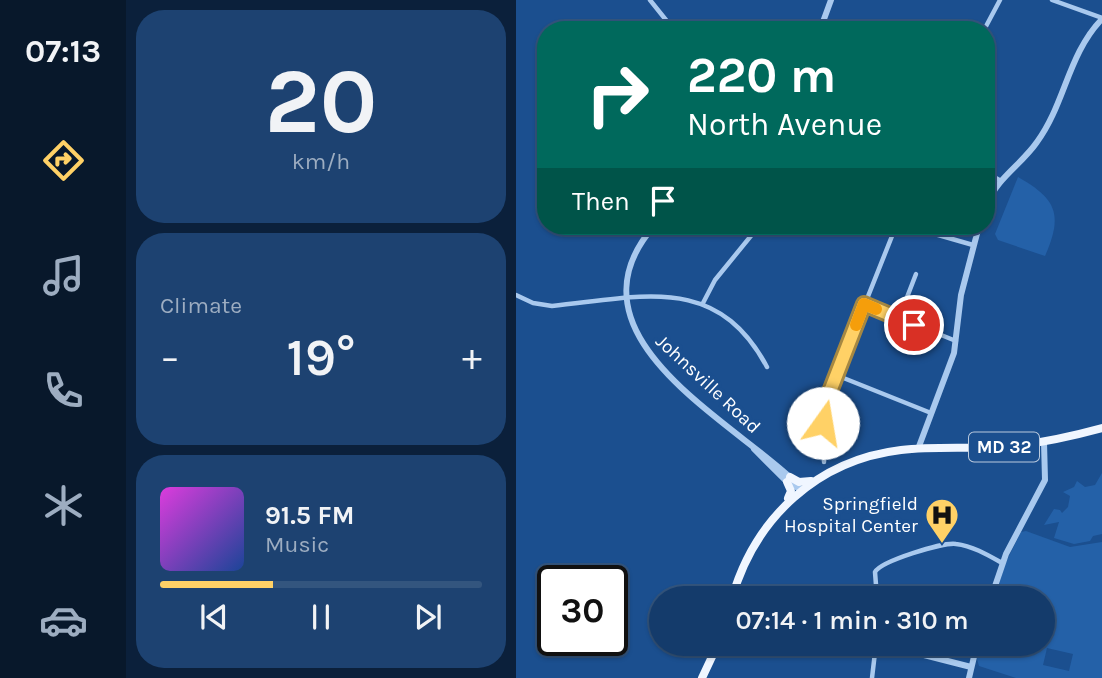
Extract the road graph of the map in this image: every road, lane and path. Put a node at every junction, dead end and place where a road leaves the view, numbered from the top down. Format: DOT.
graph roads {
  1 [pos="650,0"];
  2 [pos="831,0"];
  3 [pos="1000,0"];
  4 [pos="1052,0"];
  5 [pos="1102,19"];
  6 [pos="667,21"];
  7 [pos="823,21"];
  8 [pos="989,21"];
  9 [pos="995,178"];
  10 [pos="1001,181"];
  11 [pos="995,191"];
  12 [pos="648,235"];
  13 [pos="752,235"];
  14 [pos="892,235"];
  15 [pos="938,235"];
  16 [pos="976,235"];
  17 [pos="973,245"];
  18 [pos="916,274"];
  19 [pos="516,295"];
  20 [pos="627,300"];
  21 [pos="703,303"];
  22 [pos="864,304"];
  23 [pos="899,318"];
  24 [pos="956,341"];
  25 [pos="767,367"];
  26 [pos="836,375"];
  27 [pos="931,413"];
  28 [pos="1102,428"];
  29 [pos="1044,442"];
  30 [pos="918,449"];
  31 [pos="824,461"];
  32 [pos="789,480"];
  33 [pos="814,481"];
  34 [pos="802,490"];
  35 [pos="785,504"];
  36 [pos="1002,563"];
  37 [pos="737,586"];
  38 [pos="878,586"];
  39 [pos="995,586"];
  40 [pos="712,656"];
  41 [pos="875,656"];
  42 [pos="928,656"];
  43 [pos="974,656"];
  44 [pos="971,667"];
  45 [pos="702,678"];
  46 [pos="872,678"];
  47 [pos="969,678"];
  1 -- 6 [label="street"];
  2 -- 7 [label="street"];
  3 -- 8 [label="street"];
  4 -- 5 [label="street"];
  5 -- 10 [label="street"];
  9 -- 10 [label="street"];
  10 -- 11 [label="street"];
  12 -- 20 [label="street, Johnsville Road"];
  13 -- 21 [label="street"];
  14 -- 22 [label="street"];
  15 -- 17 [label="street"];
  16 -- 17 [label="street"];
  17 -- 24 [label="street"];
  18 -- 23 [label="street"];
  19 -- 20 [label="street"];
  20 -- 21 [label="street"];
  20 -- 32 [label="street, Johnsville Road"];
  21 -- 25 [label="street"];
  22 -- 23 [label="street"];
  22 -- 26 [label="street"];
  23 -- 24 [label="street"];
  24 -- 27 [label="street"];
  26 -- 27 [label="street"];
  26 -- 31 [label="street"];
  27 -- 30 [label="street"];
  28 -- 29 [label="main road, MD 32"];
  29 -- 30 [label="main road, MD 32"];
  29 -- 36 [label="street"];
  30 -- 33 [label="main road, MD 32"];
  32 -- 33 [label="main road"];
  32 -- 34 [label="street, Johnsville Road"];
  32 -- 35 [label="main road"];
  33 -- 34 [label="main road, MD 32"];
  34 -- 35 [label="main road, MD 32"];
  35 -- 37 [label="main road, MD 32"];
  36 -- 38 [label="street"];
  36 -- 39 [label="street"];
  40 -- 45 [label="main road"];
  41 -- 46 [label="street"];
  42 -- 44 [label="street"];
  43 -- 44 [label="street"];
  44 -- 47 [label="street"];
}
